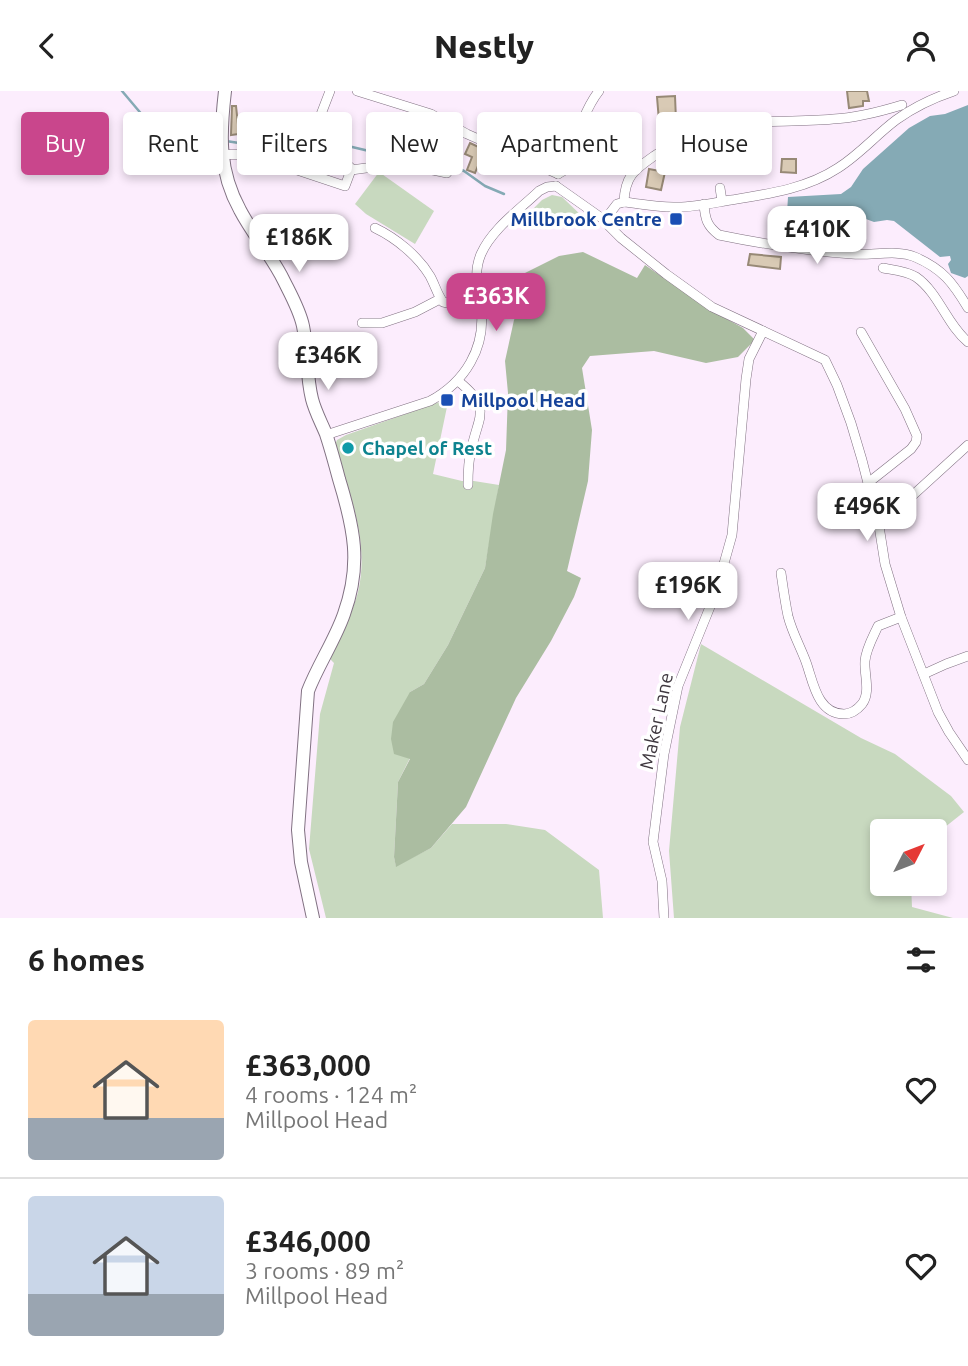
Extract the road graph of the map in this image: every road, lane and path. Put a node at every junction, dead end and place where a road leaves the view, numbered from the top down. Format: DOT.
graph roads {
  1 [pos="225,91"];
  2 [pos="330,91"];
  3 [pos="357,91"];
  4 [pos="599,91"];
  5 [pos="954,91"];
  6 [pos="902,105"];
  7 [pos="321,112"];
  8 [pos="588,112"];
  9 [pos="223,126"];
  10 [pos="477,138"];
  11 [pos="223,158"];
  12 [pos="642,164"];
  13 [pos="310,175"];
  14 [pos="350,175"];
  15 [pos="558,175"];
  16 [pos="631,175"];
  17 [pos="556,186"];
  18 [pos="720,188"];
  19 [pos="722,201"];
  20 [pos="624,202"];
  21 [pos="704,204"];
  22 [pos="607,217"];
  23 [pos="375,228"];
  24 [pos="883,268"];
  25 [pos="440,299"];
  26 [pos="481,306"];
  27 [pos="968,308"];
  28 [pos="362,323"];
  29 [pos="763,331"];
  30 [pos="861,332"];
  31 [pos="968,344"];
  32 [pos="458,381"];
  33 [pos="326,435"];
  34 [pos="968,445"];
  35 [pos="868,483"];
  36 [pos="468,485"];
  37 [pos="879,526"];
  38 [pos="781,573"];
  39 [pos="901,617"];
  40 [pos="968,656"];
  41 [pos="924,674"];
  42 [pos="968,760"];
  43 [pos="313,918"];
  44 [pos="664,918"];
  1 -- 9 [label="main road"];
  2 -- 7 [label="street"];
  3 -- 10 [label="street"];
  4 -- 8 [label="street"];
  5 -- 19 [label="street"];
  6 -- 12 [label="street"];
  11 -- 33 [label="main road"];
  13 -- 14 [label="street"];
  15 -- 17 [label="street"];
  16 -- 20 [label="street"];
  17 -- 22 [label="street"];
  17 -- 26 [label="street"];
  18 -- 19 [label="street"];
  19 -- 21 [label="street"];
  20 -- 21 [label="street"];
  20 -- 22 [label="street"];
  21 -- 27 [label="street"];
  22 -- 29 [label="street"];
  23 -- 25 [label="street"];
  24 -- 31 [label="street"];
  25 -- 26 [label="street"];
  25 -- 28 [label="street"];
  26 -- 32 [label="street"];
  29 -- 35 [label="street"];
  29 -- 44 [label="street, Maker Lane"];
  30 -- 35 [label="street"];
  32 -- 33 [label="street"];
  32 -- 36 [label="street"];
  33 -- 43 [label="main road"];
  34 -- 37 [label="street"];
  35 -- 37 [label="street"];
  37 -- 39 [label="street"];
  38 -- 39 [label="street"];
  39 -- 41 [label="street"];
  40 -- 41 [label="street"];
  41 -- 42 [label="street"];
}
